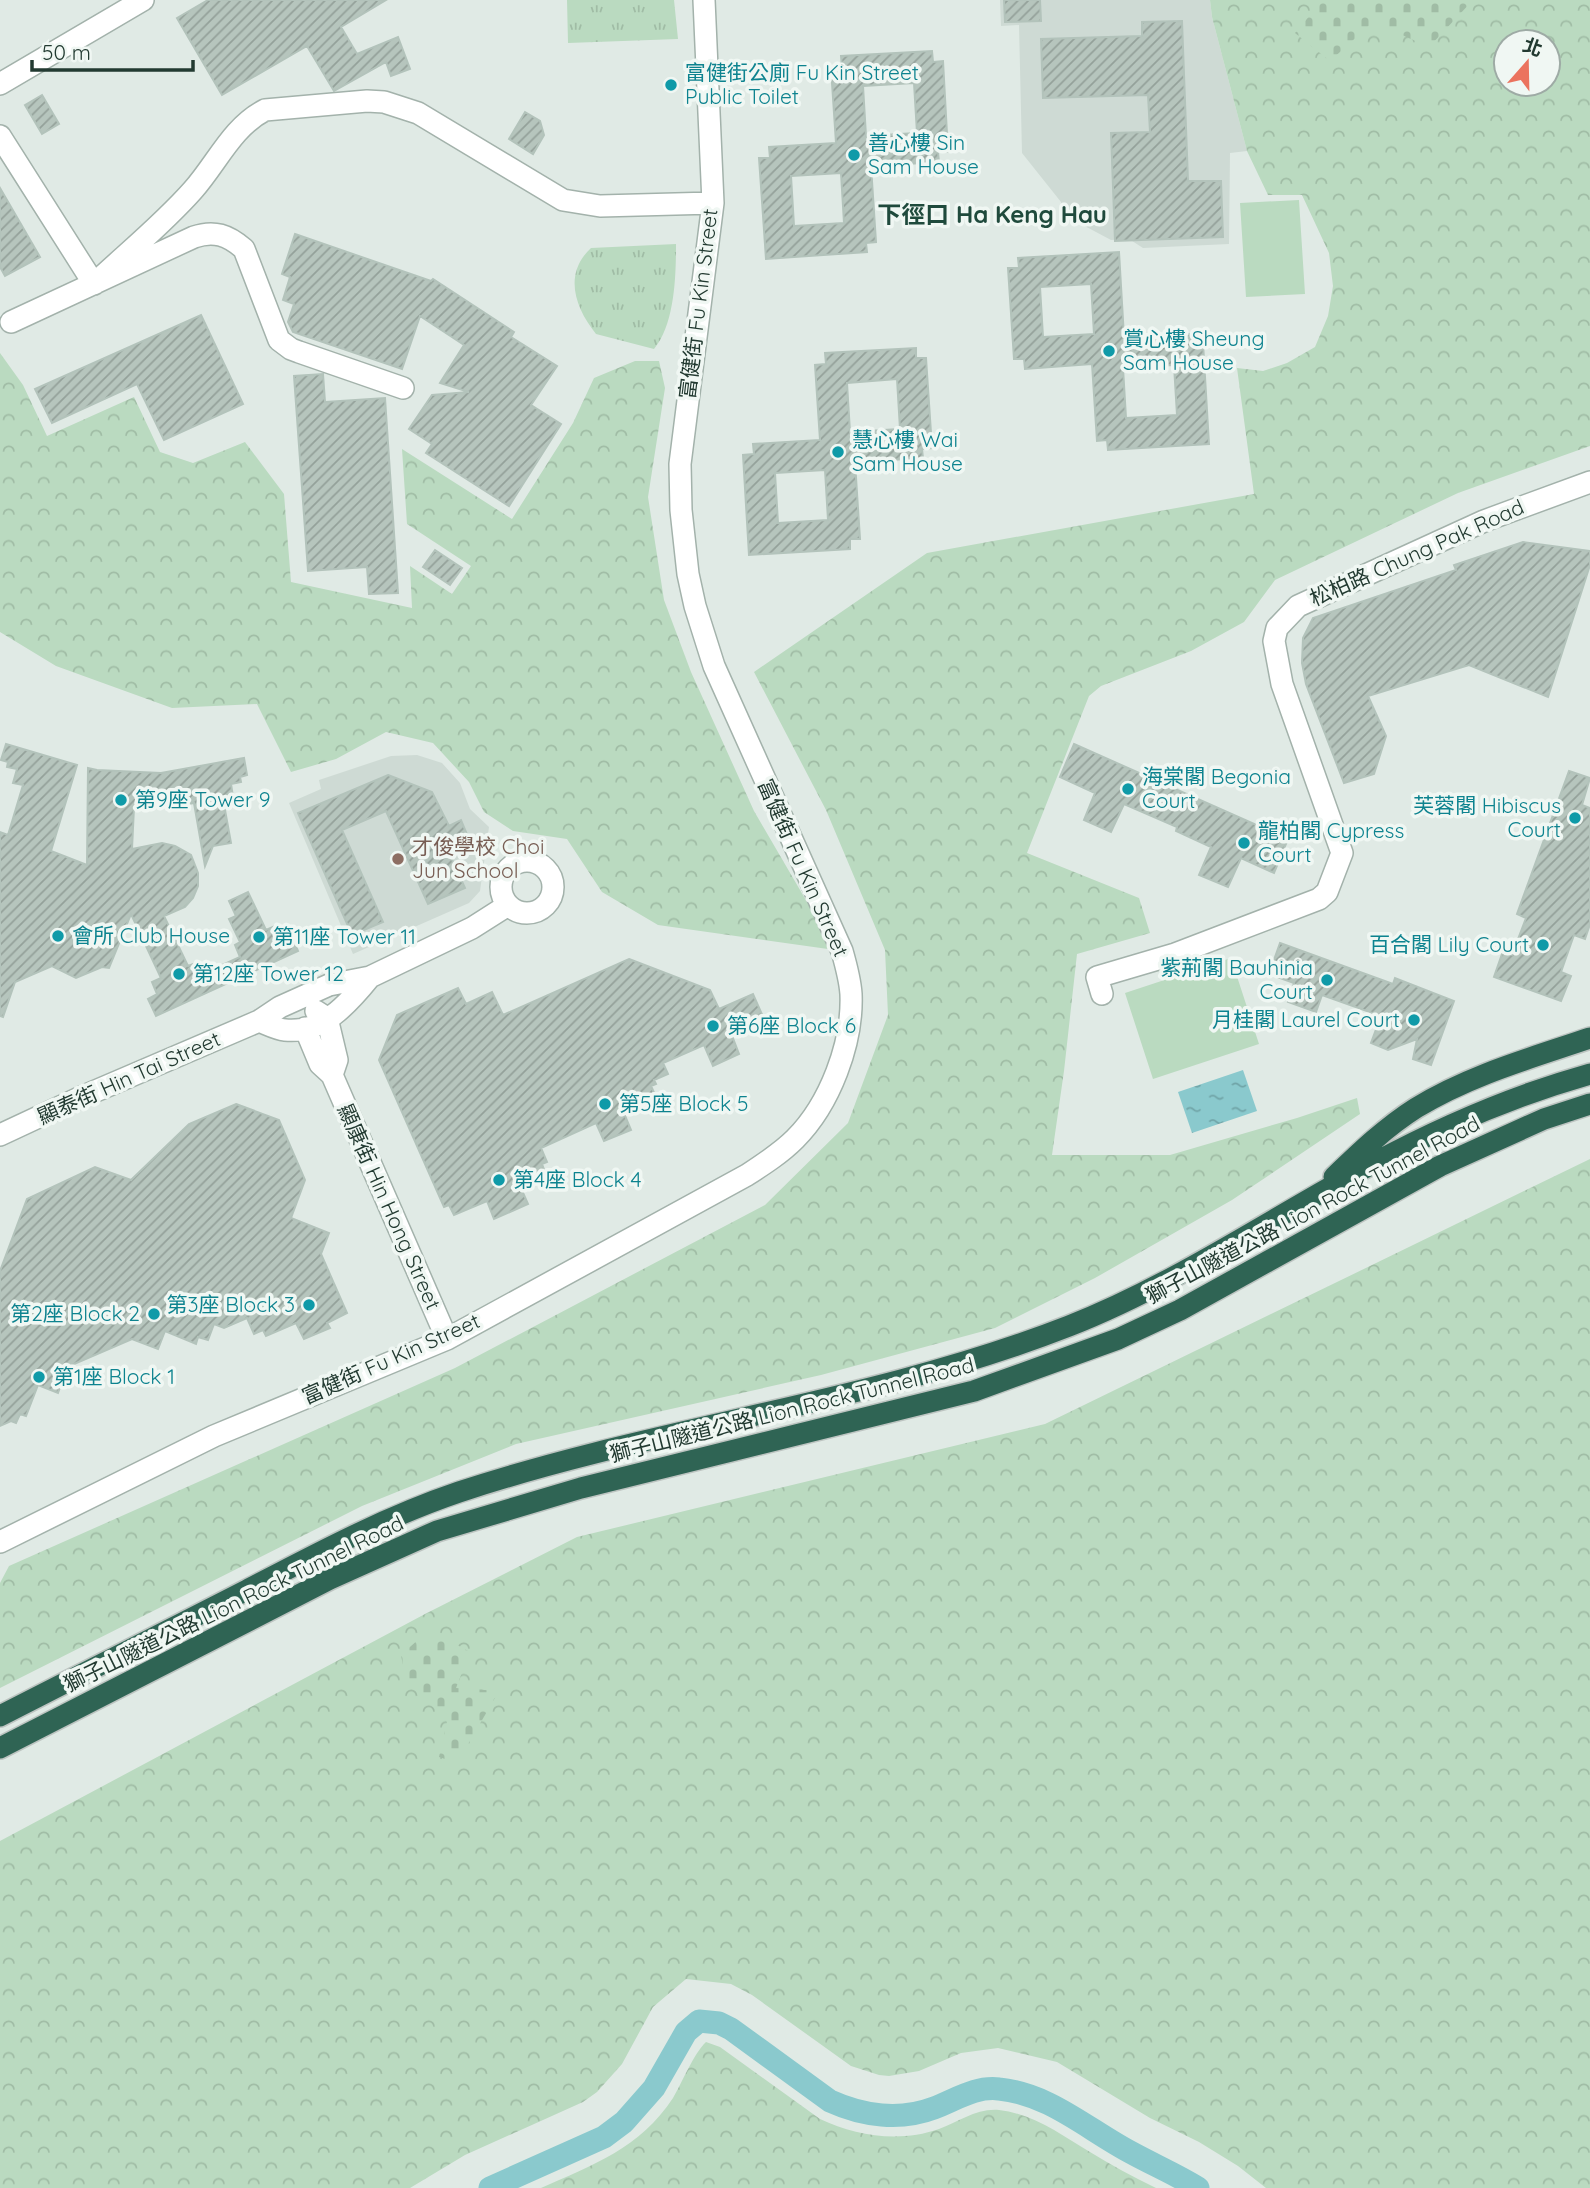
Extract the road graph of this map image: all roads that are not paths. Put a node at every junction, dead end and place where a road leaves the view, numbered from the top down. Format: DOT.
graph roads {
  1 [pos="143,0"];
  2 [pos="704,0"];
  3 [pos="0,84"];
  4 [pos="0,136"];
  5 [pos="713,203"];
  6 [pos="94,284"];
  7 [pos="11,322"];
  8 [pos="403,388"];
  9 [pos="1590,482"];
  10 [pos="508,905"];
  11 [pos="370,977"];
  12 [pos="1102,994"];
  13 [pos="292,1002"];
  14 [pos="327,1018"];
  15 [pos="259,1021"];
  16 [pos="305,1028"];
  17 [pos="1590,1038"];
  18 [pos="1590,1074"];
  19 [pos="332,1075"];
  20 [pos="1590,1104"];
  21 [pos="0,1135"];
  22 [pos="1316,1196"];
  23 [pos="447,1339"];
  24 [pos="0,1542"];
  25 [pos="0,1716"];
  26 [pos="0,1748"];
  1 -- 3 [label="street"];
  2 -- 5 [label="street, 富健街 Fu Kin Street"];
  4 -- 6 [label="street"];
  5 -- 6 [label="street"];
  5 -- 23 [label="street, 富健街 Fu Kin Street"];
  6 -- 7 [label="street"];
  6 -- 8 [label="street"];
  9 -- 12 [label="street, 松柏路 Chung Pak Road"];
  10 -- 11 [label="street, 顯泰街 Hin Tai Street"];
  11 -- 13 [label="street, 顯泰街 Hin Tai Street"];
  11 -- 14 [label="street, 顯泰街 Hin Tai Street"];
  13 -- 14 [label="street"];
  13 -- 15 [label="street, 顯泰街 Hin Tai Street"];
  14 -- 16 [label="street, 顯泰街 Hin Tai Street"];
  14 -- 19 [label="street, 顯康街 Hin Hong Street"];
  15 -- 16 [label="street, 顯泰街 Hin Tai Street"];
  15 -- 21 [label="street, 顯泰街 Hin Tai Street"];
  16 -- 19 [label="street, 顯康街 Hin Hong Street"];
  17 -- 22 [label="highway"];
  18 -- 22 [label="highway, 獅子山隧道公路 Lion Rock Tunnel Road"];
  19 -- 23 [label="street, 顯康街 Hin Hong Street"];
  20 -- 26 [label="highway, 獅子山隧道公路 Lion Rock Tunnel Road"];
  22 -- 25 [label="highway, 獅子山隧道公路 Lion Rock Tunnel Road"];
  23 -- 24 [label="street, 富健街 Fu Kin Street"];
}
